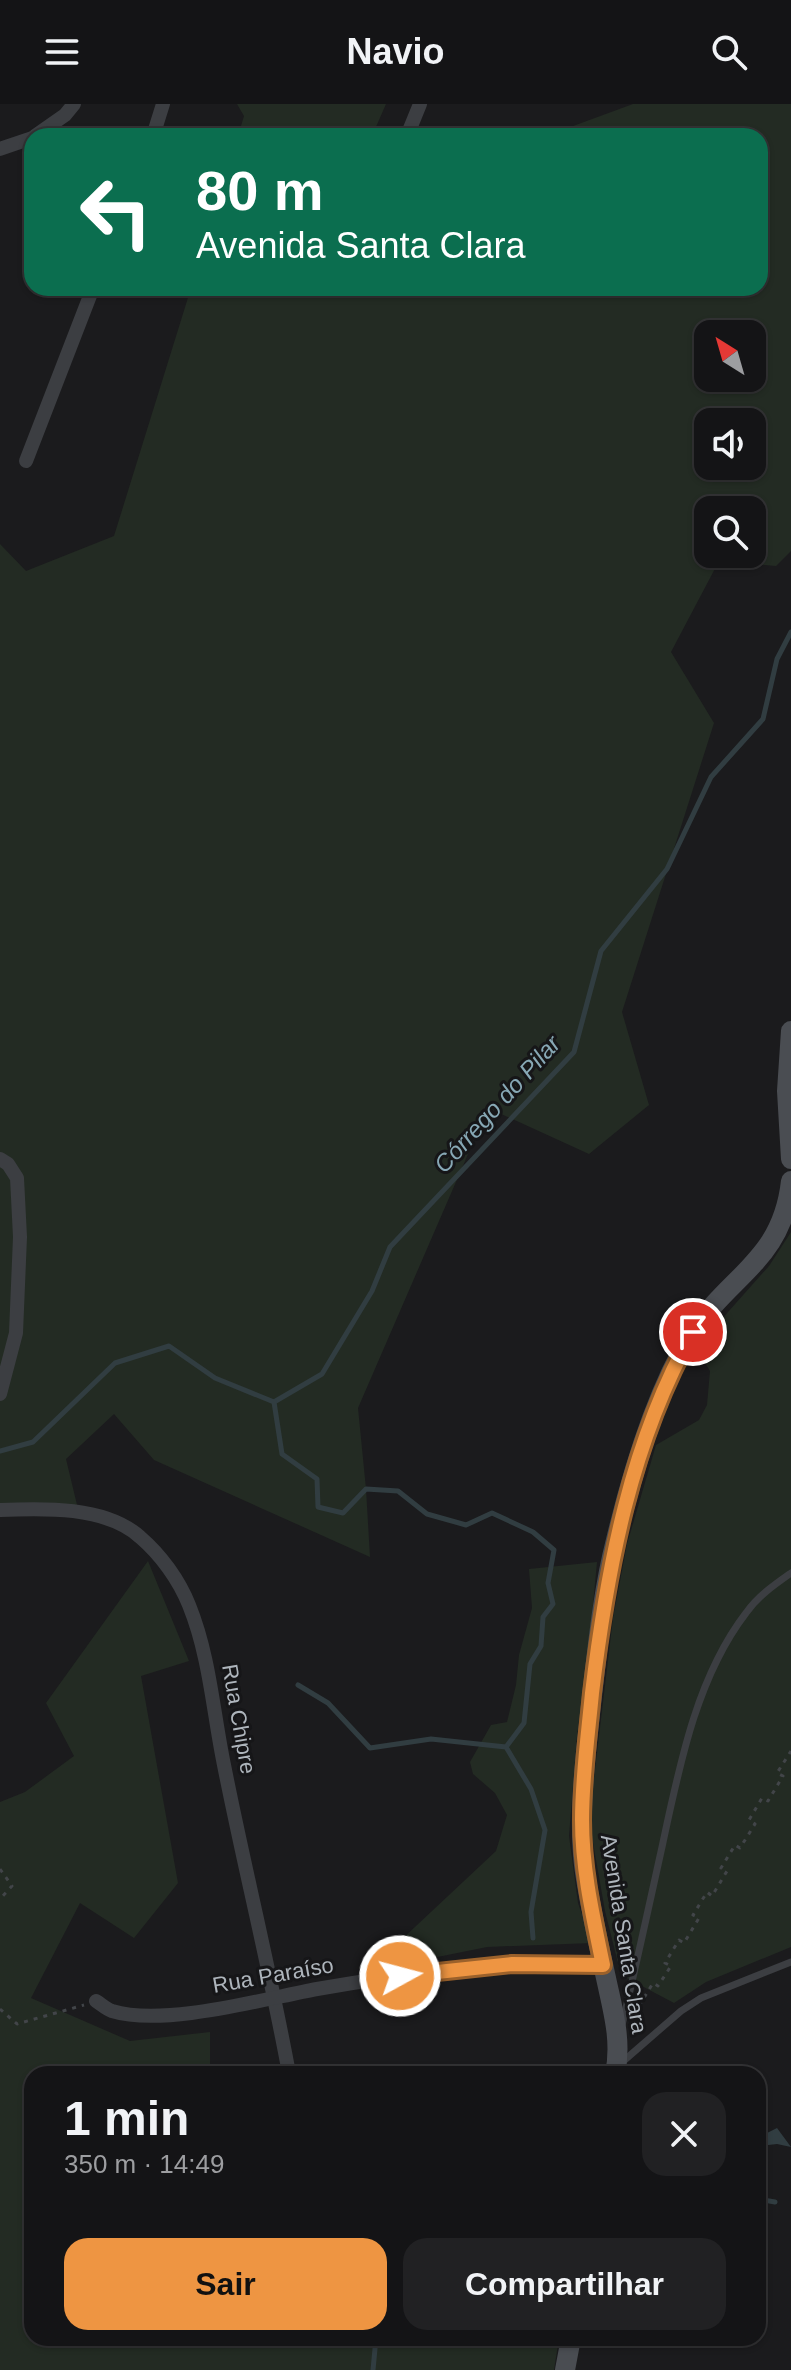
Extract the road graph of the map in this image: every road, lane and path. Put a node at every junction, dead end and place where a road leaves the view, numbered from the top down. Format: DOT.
graph roads {
  1 [pos="74,104"];
  2 [pos="163,104"];
  3 [pos="420,104"];
  4 [pos="47,128"];
  5 [pos="156,128"];
  6 [pos="410,128"];
  7 [pos="24,141"];
  8 [pos="0,149"];
  9 [pos="90,296"];
  10 [pos="26,461"];
  11 [pos="791,1033"];
  12 [pos="0,1159"];
  13 [pos="791,1159"];
  14 [pos="791,1181"];
  15 [pos="0,1394"];
  16 [pos="0,1510"];
  17 [pos="791,1573"];
  18 [pos="791,1751"];
  19 [pos="0,1869"];
  20 [pos="0,1899"];
  21 [pos="791,1962"];
  22 [pos="603,1965"];
  23 [pos="275,1996"];
  24 [pos="96,2001"];
  25 [pos="640,2005"];
  26 [pos="0,2009"];
  27 [pos="619,2040"];
  28 [pos="288,2066"];
  29 [pos="616,2066"];
  30 [pos="620,2066"];
  31 [pos="570,2346"];
  32 [pos="565,2370"];
  1 -- 4 [label="street"];
  2 -- 5 [label="street"];
  3 -- 6 [label="street"];
  7 -- 8 [label="street"];
  9 -- 10 [label="street"];
  11 -- 13 [label="street"];
  12 -- 15 [label="street"];
  14 -- 22 [label="street, Avenida Santa Clara"];
  16 -- 23 [label="street, Rua Chipre"];
  17 -- 27 [label="lane"];
  18 -- 25 [label="path"];
  19 -- 20 [label="path"];
  21 -- 30 [label="lane"];
  22 -- 23 [label="street, Rua Paraíso"];
  22 -- 27 [label="street, Avenida Santa Clara"];
  23 -- 24 [label="street, Rua Paraíso"];
  23 -- 28 [label="street, Rua Chipre"];
  24 -- 26 [label="path"];
  27 -- 29 [label="street, Avenida Santa Clara"];
  31 -- 32 [label="street"];
}
